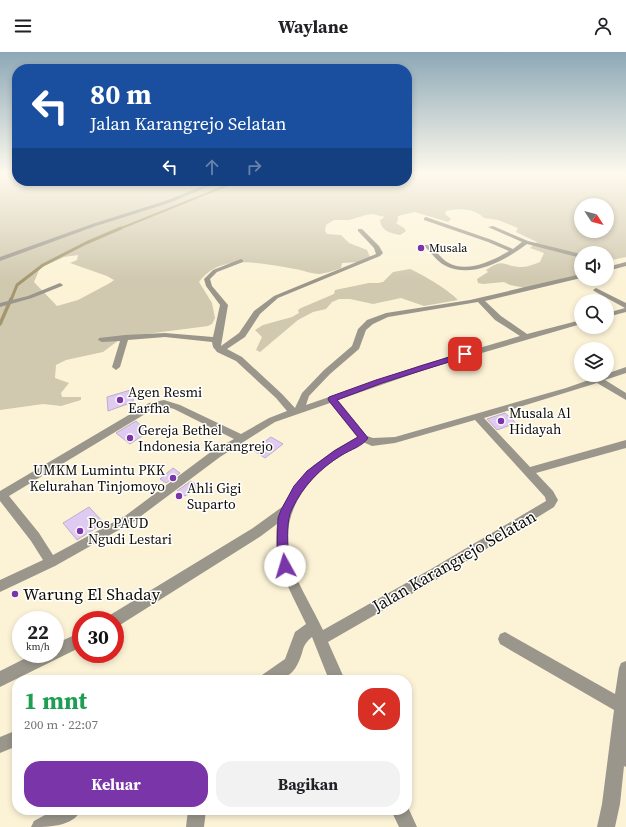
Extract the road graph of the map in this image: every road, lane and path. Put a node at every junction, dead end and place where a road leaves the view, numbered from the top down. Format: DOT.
graph roads {
  1 [pos="144,209"];
  2 [pos="426,219"];
  3 [pos="491,227"];
  4 [pos="360,230"];
  5 [pos="526,242"];
  6 [pos="427,246"];
  7 [pos="513,251"];
  8 [pos="574,254"];
  9 [pos="0,259"];
  10 [pos="241,261"];
  11 [pos="626,264"];
  12 [pos="614,267"];
  13 [pos="574,278"];
  14 [pos="60,285"];
  15 [pos="596,290"];
  16 [pos="479,299"];
  17 [pos="0,305"];
  18 [pos="626,306"];
  19 [pos="626,310"];
  20 [pos="614,313"];
  21 [pos="574,324"];
  22 [pos="125,337"];
  23 [pos="526,337"];
  24 [pos="102,340"];
  25 [pos="217,340"];
  26 [pos="220,350"];
  27 [pos="116,367"];
  28 [pos="626,370"];
  29 [pos="614,374"];
  30 [pos="592,382"];
  31 [pos="602,382"];
  32 [pos="626,396"];
  33 [pos="332,399"];
  34 [pos="296,411"];
  35 [pos="477,416"];
  36 [pos="241,438"];
  37 [pos="363,438"];
  38 [pos="626,444"];
  39 [pos="528,471"];
  40 [pos="1,495"];
  41 [pos="286,510"];
  42 [pos="51,562"];
  43 [pos="0,586"];
  44 [pos="124,614"];
  45 [pos="317,633"];
  46 [pos="505,639"];
  47 [pos="32,663"];
  48 [pos="626,668"];
  49 [pos="275,675"];
  50 [pos="335,675"];
  51 [pos="0,679"];
  52 [pos="622,706"];
  53 [pos="12,740"];
  54 [pos="0,745"];
  55 [pos="621,756"];
  56 [pos="63,815"];
  57 [pos="196,815"];
  58 [pos="402,815"];
  59 [pos="40,827"];
  60 [pos="195,827"];
  61 [pos="408,827"];
  62 [pos="606,827"];
  1 -- 9 [label="street"];
  2 -- 7 [label="street"];
  3 -- 5 [label="street"];
  4 -- 26 [label="street"];
  5 -- 7 [label="street"];
  5 -- 8 [label="street"];
  6 -- 7 [label="street"];
  10 -- 25 [label="street"];
  11 -- 12 [label="street"];
  13 -- 16 [label="street"];
  14 -- 17 [label="street"];
  15 -- 18 [label="street"];
  16 -- 23 [label="street"];
  16 -- 34 [label="street"];
  19 -- 20 [label="street"];
  21 -- 23 [label="street"];
  22 -- 24 [label="street"];
  22 -- 25 [label="street"];
  22 -- 27 [label="street"];
  23 -- 33 [label="street"];
  25 -- 26 [label="street"];
  26 -- 34 [label="street"];
  28 -- 29 [label="street"];
  30 -- 35 [label="street"];
  31 -- 32 [label="street"];
  33 -- 34 [label="street"];
  33 -- 37 [label="street"];
  34 -- 36 [label="street"];
  35 -- 37 [label="street"];
  35 -- 39 [label="street, Jalan Karangrejo Selatan"];
  36 -- 40 [label="street"];
  36 -- 42 [label="street"];
  37 -- 41 [label="street"];
  38 -- 39 [label="street"];
  39 -- 45 [label="street, Jalan Karangrejo Selatan"];
  40 -- 42 [label="street"];
  41 -- 44 [label="street"];
  41 -- 45 [label="street"];
  42 -- 43 [label="street"];
  45 -- 49 [label="street"];
  45 -- 50 [label="street"];
  46 -- 52 [label="street"];
  47 -- 51 [label="street"];
  48 -- 52 [label="street"];
  52 -- 55 [label="street"];
  53 -- 54 [label="street"];
  55 -- 62 [label="street"];
  56 -- 59 [label="street"];
  57 -- 60 [label="street"];
  58 -- 61 [label="street"];
}
